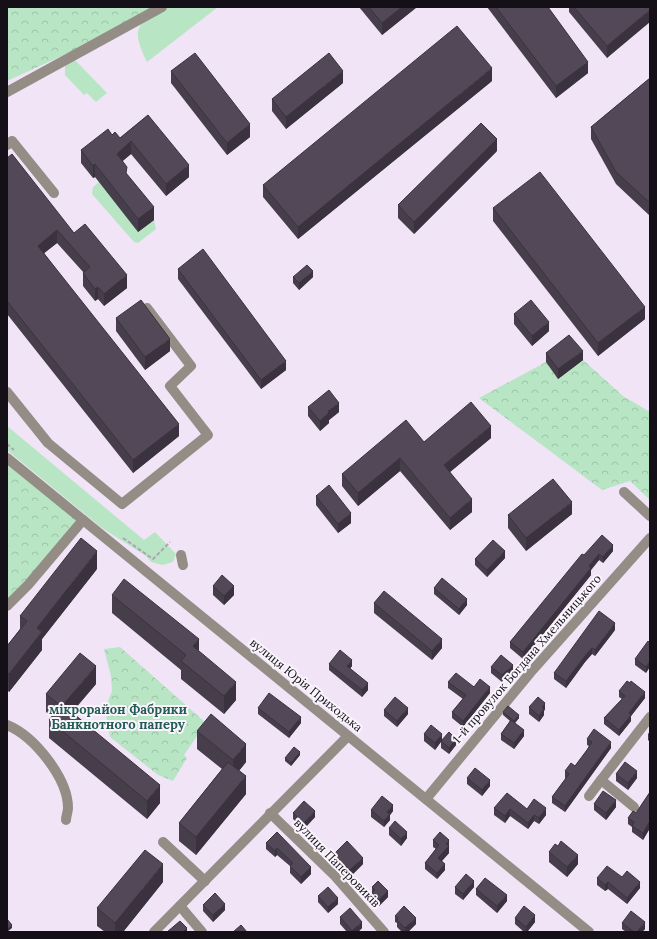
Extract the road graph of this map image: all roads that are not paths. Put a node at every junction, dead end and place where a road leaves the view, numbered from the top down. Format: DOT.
graph roads {
  1 [pos="162,7"];
  2 [pos="7,92"];
  3 [pos="7,145"];
  4 [pos="54,193"];
  5 [pos="146,308"];
  6 [pos="7,392"];
  7 [pos="7,458"];
  8 [pos="624,492"];
  9 [pos="650,516"];
  10 [pos="83,520"];
  11 [pos="650,538"];
  12 [pos="181,555"];
  13 [pos="183,565"];
  14 [pos="7,606"];
  15 [pos="650,717"];
  16 [pos="7,725"];
  17 [pos="348,736"];
  18 [pos="601,780"];
  19 [pos="589,796"];
  20 [pos="426,799"];
  21 [pos="634,807"];
  22 [pos="270,813"];
  23 [pos="66,820"];
  24 [pos="163,842"];
  25 [pos="205,881"];
  26 [pos="180,906"];
  27 [pos="154,932"];
  28 [pos="202,932"];
  29 [pos="384,932"];
  30 [pos="588,932"];
  1 -- 2 [label="street"];
  3 -- 4 [label="street"];
  5 -- 6 [label="street"];
  7 -- 10 [label="street, вулиця Юрія Приходька"];
  8 -- 9 [label="street"];
  10 -- 14 [label="street"];
  10 -- 17 [label="street, вулиця Юрія Приходька"];
  11 -- 20 [label="street, 1-й провулок Богдана Хмельницького"];
  12 -- 13 [label="street"];
  15 -- 18 [label="street"];
  16 -- 23 [label="street"];
  17 -- 20 [label="street, вулиця Юрія Приходька"];
  17 -- 22 [label="street"];
  18 -- 19 [label="street"];
  18 -- 21 [label="street"];
  20 -- 30 [label="street, вулиця Юрія Приходька"];
  22 -- 25 [label="street"];
  22 -- 29 [label="street, вулиця Паперовиків"];
  24 -- 25 [label="street"];
  25 -- 26 [label="street"];
  26 -- 27 [label="street"];
  26 -- 28 [label="street"];
}
